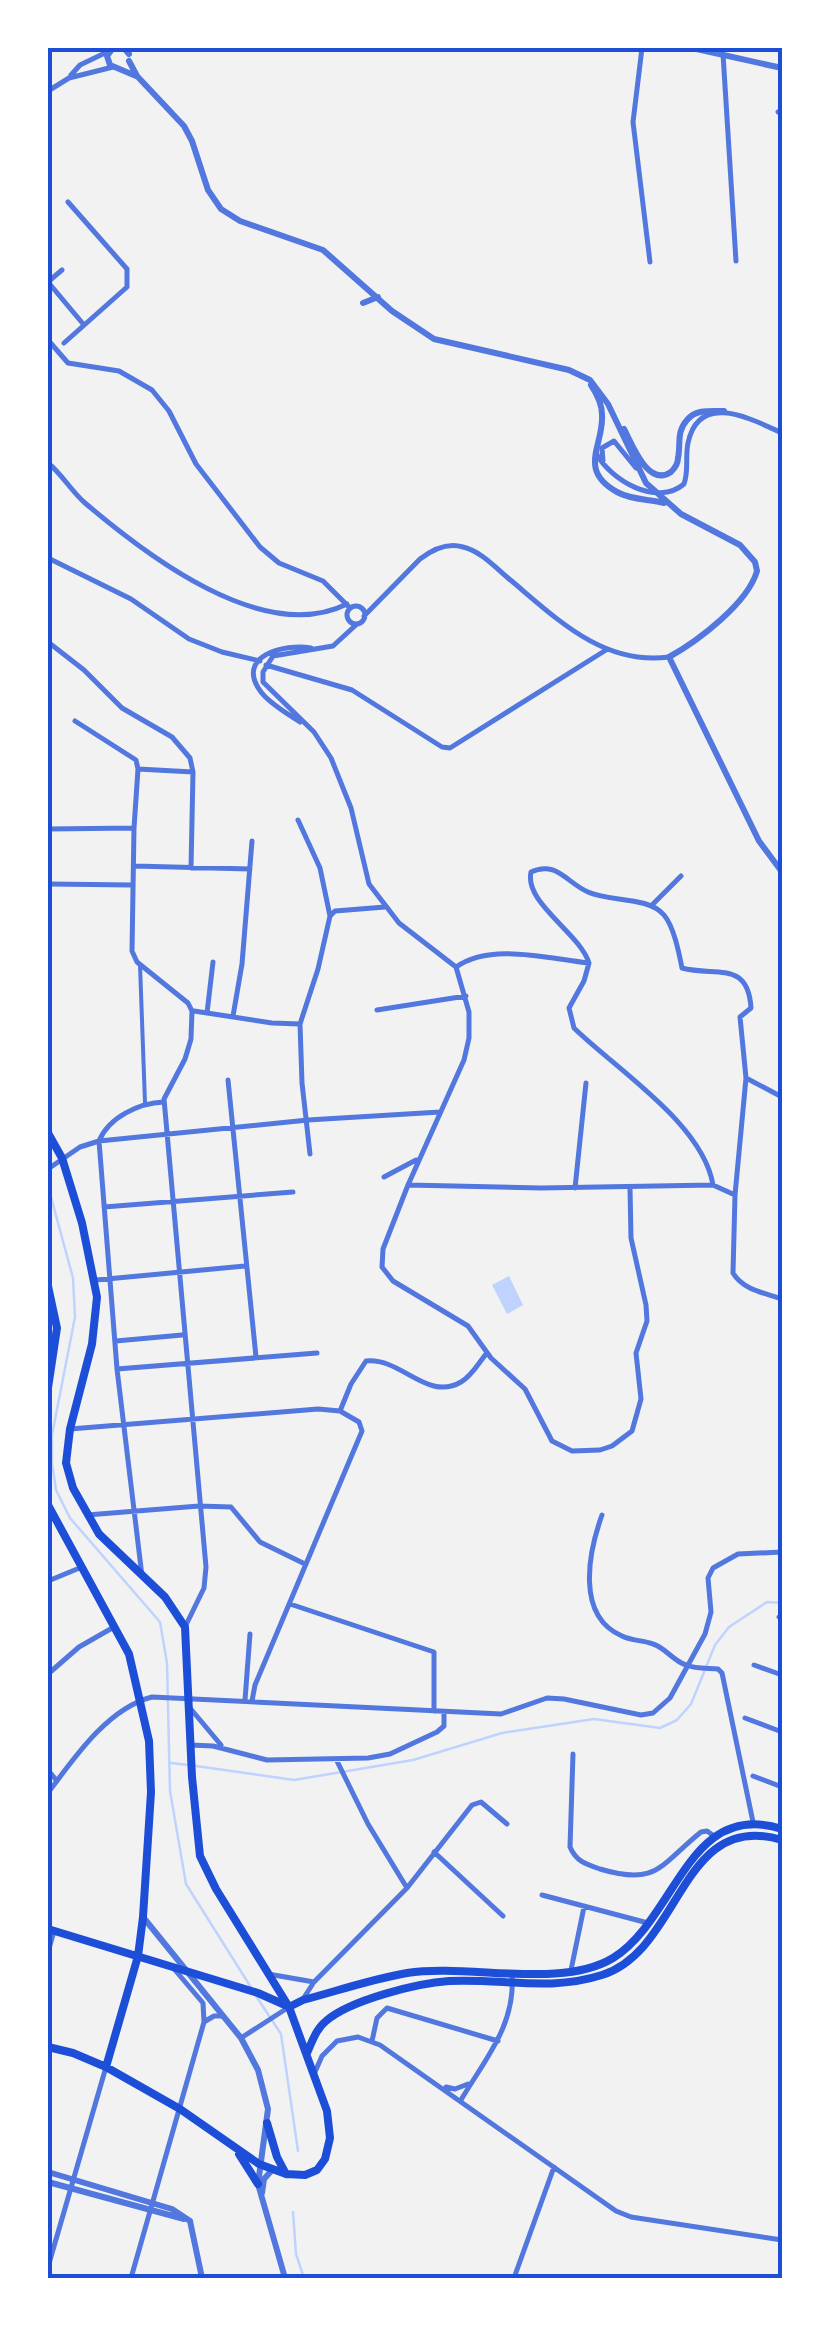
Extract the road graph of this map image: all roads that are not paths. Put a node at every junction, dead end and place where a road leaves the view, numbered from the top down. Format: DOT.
graph roads {
  1 [pos="642,48"];
  2 [pos="692,48"];
  3 [pos="111,50"];
  4 [pos="128,53"];
  5 [pos="723,54"];
  6 [pos="117,68"];
  7 [pos="782,68"];
  8 [pos="137,76"];
  9 [pos="69,78"];
  10 [pos="48,90"];
  11 [pos="68,202"];
  12 [pos="736,261"];
  13 [pos="650,262"];
  14 [pos="62,270"];
  15 [pos="48,282"];
  16 [pos="378,298"];
  17 [pos="364,303"];
  18 [pos="84,325"];
  19 [pos="48,340"];
  20 [pos="64,342"];
  21 [pos="584,376"];
  22 [pos="608,404"];
  23 [pos="724,411"];
  24 [pos="782,433"];
  25 [pos="598,436"];
  26 [pos="624,438"];
  27 [pos="594,449"];
  28 [pos="48,463"];
  29 [pos="604,466"];
  30 [pos="641,475"];
  31 [pos="669,504"];
  32 [pos="48,558"];
  33 [pos="374,604"];
  34 [pos="349,606"];
  35 [pos="360,607"];
  36 [pos="364,616"];
  37 [pos="354,622"];
  38 [pos="48,642"];
  39 [pos="606,650"];
  40 [pos="669,657"];
  41 [pos="263,663"];
  42 [pos="75,721"];
  43 [pos="138,769"];
  44 [pos="193,772"];
  45 [pos="298,820"];
  46 [pos="134,828"];
  47 [pos="48,829"];
  48 [pos="252,841"];
  49 [pos="134,866"];
  50 [pos="190,868"];
  51 [pos="250,869"];
  52 [pos="782,872"];
  53 [pos="681,876"];
  54 [pos="48,884"];
  55 [pos="134,885"];
  56 [pos="651,906"];
  57 [pos="385,907"];
  58 [pos="330,916"];
  59 [pos="213,962"];
  60 [pos="589,962"];
  61 [pos="140,965"];
  62 [pos="456,967"];
  63 [pos="466,996"];
  64 [pos="377,1010"];
  65 [pos="192,1011"];
  66 [pos="207,1013"];
  67 [pos="233,1016"];
  68 [pos="300,1024"];
  69 [pos="746,1078"];
  70 [pos="228,1080"];
  71 [pos="586,1083"];
  72 [pos="782,1097"];
  73 [pos="164,1102"];
  74 [pos="146,1104"];
  75 [pos="440,1112"];
  76 [pos="308,1120"];
  77 [pos="235,1127"];
  78 [pos="48,1133"];
  79 [pos="166,1133"];
  80 [pos="99,1141"];
  81 [pos="310,1154"];
  82 [pos="62,1158"];
  83 [pos="419,1159"];
  84 [pos="49,1167"];
  85 [pos="384,1178"];
  86 [pos="408,1184"];
  87 [pos="713,1185"];
  88 [pos="575,1188"];
  89 [pos="630,1188"];
  90 [pos="293,1192"];
  91 [pos="734,1195"];
  92 [pos="240,1198"];
  93 [pos="173,1202"];
  94 [pos="104,1207"];
  95 [pos="246,1266"];
  96 [pos="178,1272"];
  97 [pos="110,1278"];
  98 [pos="96,1280"];
  99 [pos="48,1286"];
  100 [pos="782,1299"];
  101 [pos="183,1335"];
  102 [pos="116,1341"];
  103 [pos="317,1353"];
  104 [pos="488,1353"];
  105 [pos="256,1357"];
  106 [pos="186,1363"];
  107 [pos="117,1369"];
  108 [pos="48,1388"];
  109 [pos="340,1411"];
  110 [pos="191,1420"];
  111 [pos="124,1425"];
  112 [pos="70,1430"];
  113 [pos="48,1505"];
  114 [pos="200,1506"];
  115 [pos="133,1510"];
  116 [pos="87,1515"];
  117 [pos="602,1515"];
  118 [pos="782,1552"];
  119 [pos="306,1564"];
  120 [pos="82,1567"];
  121 [pos="142,1576"];
  122 [pos="48,1581"];
  123 [pos="290,1604"];
  124 [pos="116,1626"];
  125 [pos="185,1627"];
  126 [pos="250,1634"];
  127 [pos="754,1665"];
  128 [pos="689,1666"];
  129 [pos="48,1674"];
  130 [pos="782,1675"];
  131 [pos="246,1686"];
  132 [pos="255,1686"];
  133 [pos="141,1700"];
  134 [pos="248,1701"];
  135 [pos="188,1702"];
  136 [pos="434,1712"];
  137 [pos="444,1712"];
  138 [pos="745,1718"];
  139 [pos="782,1732"];
  140 [pos="190,1747"];
  141 [pos="225,1749"];
  142 [pos="573,1754"];
  143 [pos="336,1758"];
  144 [pos="48,1770"];
  145 [pos="753,1776"];
  146 [pos="57,1780"];
  147 [pos="782,1787"];
  148 [pos="48,1793"];
  149 [pos="753,1822"];
  150 [pos="507,1824"];
  151 [pos="782,1829"];
  152 [pos="714,1836"];
  153 [pos="782,1840"];
  154 [pos="434,1852"];
  155 [pos="406,1888"];
  156 [pos="542,1895"];
  157 [pos="674,1895"];
  158 [pos="584,1906"];
  159 [pos="502,1916"];
  160 [pos="144,1917"];
  161 [pos="648,1924"];
  162 [pos="50,1930"];
  163 [pos="48,1952"];
  164 [pos="138,1956"];
  165 [pos="172,1967"];
  166 [pos="571,1970"];
  167 [pos="186,1971"];
  168 [pos="267,1974"];
  169 [pos="512,1974"];
  170 [pos="314,1982"];
  171 [pos="513,1984"];
  172 [pos="303,2000"];
  173 [pos="289,2007"];
  174 [pos="225,2017"];
  175 [pos="204,2022"];
  176 [pos="245,2035"];
  177 [pos="498,2041"];
  178 [pos="372,2042"];
  179 [pos="48,2047"];
  180 [pos="307,2054"];
  181 [pos="106,2067"];
  182 [pos="315,2074"];
  183 [pos="472,2082"];
  184 [pos="443,2086"];
  185 [pos="460,2100"];
  186 [pos="180,2109"];
  187 [pos="267,2123"];
  188 [pos="230,2143"];
  189 [pos="259,2164"];
  190 [pos="554,2168"];
  191 [pos="273,2170"];
  192 [pos="48,2172"];
  193 [pos="286,2174"];
  194 [pos="74,2179"];
  195 [pos="48,2182"];
  196 [pos="258,2184"];
  197 [pos="71,2188"];
  198 [pos="262,2194"];
  199 [pos="153,2207"];
  200 [pos="782,2240"];
  201 [pos="48,2268"];
  202 [pos="131,2278"];
  203 [pos="202,2278"];
  204 [pos="284,2278"];
  205 [pos="514,2278"];
  1 -- 13 [label="street"];
  2 -- 5 [label="street"];
  3 -- 6 [label="street"];
  3 -- 9 [label="street"];
  4 -- 6 [label="street"];
  4 -- 8 [label="street"];
  5 -- 7 [label="street"];
  5 -- 12 [label="street"];
  6 -- 8 [label="street"];
  6 -- 9 [label="street"];
  8 -- 16 [label="street"];
  9 -- 10 [label="street"];
  11 -- 18 [label="street"];
  14 -- 15 [label="street"];
  15 -- 18 [label="street"];
  16 -- 17 [label="street"];
  16 -- 21 [label="street"];
  18 -- 20 [label="street"];
  19 -- 34 [label="street"];
  21 -- 22 [label="street"];
  21 -- 25 [label="street"];
  22 -- 23 [label="street"];
  22 -- 26 [label="street"];
  23 -- 24 [label="street"];
  23 -- 29 [label="street"];
  25 -- 26 [label="street"];
  25 -- 27 [label="street"];
  26 -- 30 [label="street"];
  27 -- 29 [label="street"];
  27 -- 31 [label="street"];
  28 -- 34 [label="street"];
  29 -- 30 [label="street"];
  30 -- 31 [label="street"];
  31 -- 40 [label="street"];
  32 -- 41 [label="street"];
  33 -- 35 [label="street"];
  33 -- 36 [label="street"];
  33 -- 39 [label="street"];
  34 -- 35 [label="street"];
  34 -- 37 [label="street"];
  35 -- 36 [label="street"];
  36 -- 37 [label="street"];
  37 -- 41 [label="street"];
  38 -- 44 [label="street"];
  39 -- 40 [label="street"];
  39 -- 41 [label="street"];
  40 -- 52 [label="street"];
  41 -- 57 [label="street"];
  42 -- 43 [label="street"];
  43 -- 44 [label="street"];
  43 -- 46 [label="street"];
  44 -- 50 [label="street"];
  45 -- 58 [label="street"];
  46 -- 47 [label="street"];
  46 -- 49 [label="street"];
  48 -- 51 [label="street"];
  49 -- 50 [label="street"];
  49 -- 55 [label="street"];
  50 -- 51 [label="street"];
  51 -- 67 [label="street"];
  53 -- 56 [label="street"];
  54 -- 55 [label="street"];
  55 -- 61 [label="street"];
  56 -- 60 [label="street"];
  56 -- 69 [label="street"];
  57 -- 58 [label="street"];
  57 -- 62 [label="street"];
  58 -- 68 [label="street"];
  59 -- 66 [label="street"];
  60 -- 62 [label="street"];
  60 -- 87 [label="street"];
  61 -- 65 [label="street"];
  61 -- 74 [label="street"];
  62 -- 63 [label="street"];
  63 -- 64 [label="street"];
  63 -- 75 [label="street"];
  65 -- 66 [label="street"];
  65 -- 73 [label="street"];
  66 -- 67 [label="street"];
  67 -- 68 [label="street"];
  68 -- 76 [label="street"];
  69 -- 72 [label="street"];
  69 -- 91 [label="street"];
  70 -- 77 [label="street"];
  71 -- 88 [label="street"];
  73 -- 74 [label="street"];
  73 -- 79 [label="street"];
  74 -- 80 [label="street"];
  75 -- 76 [label="street"];
  75 -- 83 [label="street"];
  76 -- 77 [label="street"];
  76 -- 81 [label="street"];
  77 -- 79 [label="street"];
  77 -- 92 [label="street"];
  78 -- 82 [label="main road"];
  79 -- 80 [label="street"];
  79 -- 93 [label="street"];
  80 -- 82 [label="street"];
  80 -- 94 [label="street"];
  82 -- 84 [label="street"];
  82 -- 98 [label="main road"];
  83 -- 85 [label="street"];
  83 -- 86 [label="street"];
  86 -- 88 [label="street"];
  86 -- 104 [label="street"];
  87 -- 89 [label="street"];
  87 -- 91 [label="street"];
  88 -- 89 [label="street"];
  89 -- 104 [label="street"];
  90 -- 92 [label="street"];
  91 -- 100 [label="street"];
  92 -- 93 [label="street"];
  92 -- 95 [label="street"];
  93 -- 94 [label="street"];
  93 -- 96 [label="street"];
  94 -- 97 [label="street"];
  95 -- 96 [label="street"];
  95 -- 105 [label="street"];
  96 -- 97 [label="street"];
  96 -- 101 [label="street"];
  97 -- 98 [label="street"];
  97 -- 102 [label="street"];
  98 -- 112 [label="main road"];
  99 -- 108 [label="main road"];
  101 -- 102 [label="street"];
  101 -- 106 [label="street"];
  102 -- 107 [label="street"];
  103 -- 105 [label="street"];
  104 -- 109 [label="street"];
  105 -- 106 [label="street"];
  106 -- 107 [label="street"];
  106 -- 110 [label="street"];
  107 -- 111 [label="street"];
  109 -- 110 [label="street"];
  109 -- 119 [label="street"];
  110 -- 111 [label="street"];
  110 -- 114 [label="street"];
  111 -- 112 [label="street"];
  111 -- 115 [label="street"];
  112 -- 116 [label="main road"];
  113 -- 120 [label="main road"];
  114 -- 115 [label="street"];
  114 -- 119 [label="street"];
  114 -- 125 [label="street"];
  115 -- 116 [label="street"];
  115 -- 121 [label="street"];
  116 -- 121 [label="main road"];
  117 -- 128 [label="street"];
  118 -- 128 [label="street"];
  119 -- 123 [label="street"];
  120 -- 122 [label="street"];
  120 -- 124 [label="main road"];
  121 -- 125 [label="main road"];
  123 -- 132 [label="street"];
  123 -- 136 [label="street"];
  124 -- 129 [label="street"];
  124 -- 133 [label="main road"];
  125 -- 135 [label="main road"];
  126 -- 131 [label="street"];
  127 -- 130 [label="street"];
  128 -- 137 [label="street"];
  128 -- 149 [label="street"];
  131 -- 132 [label="street"];
  131 -- 134 [label="street"];
  132 -- 134 [label="street"];
  133 -- 135 [label="street"];
  133 -- 146 [label="street"];
  133 -- 160 [label="main road"];
  134 -- 135 [label="street"];
  134 -- 136 [label="street"];
  135 -- 140 [label="main road"];
  135 -- 141 [label="street"];
  136 -- 137 [label="street"];
  137 -- 143 [label="street"];
  138 -- 139 [label="street"];
  140 -- 141 [label="street"];
  140 -- 168 [label="main road"];
  141 -- 143 [label="street"];
  142 -- 152 [label="street"];
  143 -- 155 [label="street"];
  144 -- 146 [label="street"];
  145 -- 147 [label="street"];
  146 -- 148 [label="street"];
  149 -- 151 [label="main road"];
  149 -- 152 [label="main road"];
  150 -- 154 [label="street"];
  152 -- 157 [label="main road"];
  153 -- 157 [label="main road"];
  154 -- 155 [label="street"];
  154 -- 159 [label="street"];
  155 -- 170 [label="street"];
  156 -- 158 [label="street"];
  157 -- 161 [label="main road"];
  157 -- 171 [label="main road"];
  158 -- 161 [label="street"];
  158 -- 166 [label="street"];
  160 -- 164 [label="main road"];
  160 -- 167 [label="street"];
  161 -- 166 [label="main road"];
  162 -- 163 [label="street"];
  162 -- 164 [label="main road"];
  164 -- 165 [label="main road"];
  164 -- 181 [label="main road"];
  165 -- 167 [label="main road"];
  165 -- 175 [label="street"];
  166 -- 169 [label="main road"];
  167 -- 173 [label="main road"];
  167 -- 174 [label="street"];
  168 -- 170 [label="street"];
  168 -- 173 [label="main road"];
  169 -- 171 [label="street"];
  169 -- 172 [label="main road"];
  170 -- 172 [label="street"];
  171 -- 177 [label="street"];
  171 -- 180 [label="main road"];
  172 -- 173 [label="main road"];
  173 -- 176 [label="street"];
  173 -- 180 [label="main road"];
  174 -- 175 [label="street"];
  174 -- 176 [label="street"];
  175 -- 186 [label="street"];
  176 -- 187 [label="street"];
  177 -- 178 [label="street"];
  177 -- 183 [label="street"];
  178 -- 182 [label="street"];
  178 -- 184 [label="street"];
  179 -- 181 [label="main road"];
  180 -- 182 [label="main road"];
  181 -- 186 [label="main road"];
  181 -- 194 [label="street"];
  182 -- 193 [label="main road"];
  183 -- 184 [label="street"];
  183 -- 185 [label="street"];
  184 -- 185 [label="street"];
  185 -- 190 [label="street"];
  186 -- 188 [label="main road"];
  186 -- 199 [label="street"];
  187 -- 189 [label="street"];
  187 -- 193 [label="main road"];
  188 -- 189 [label="main road"];
  188 -- 196 [label="main road"];
  189 -- 191 [label="main road"];
  189 -- 196 [label="street"];
  190 -- 200 [label="street"];
  190 -- 205 [label="street"];
  191 -- 193 [label="main road"];
  191 -- 198 [label="street"];
  192 -- 194 [label="street"];
  194 -- 197 [label="street"];
  194 -- 199 [label="street"];
  195 -- 197 [label="street"];
  196 -- 198 [label="street"];
  197 -- 199 [label="street"];
  197 -- 201 [label="street"];
  198 -- 204 [label="street"];
  199 -- 202 [label="street"];
  199 -- 203 [label="street"];
}
